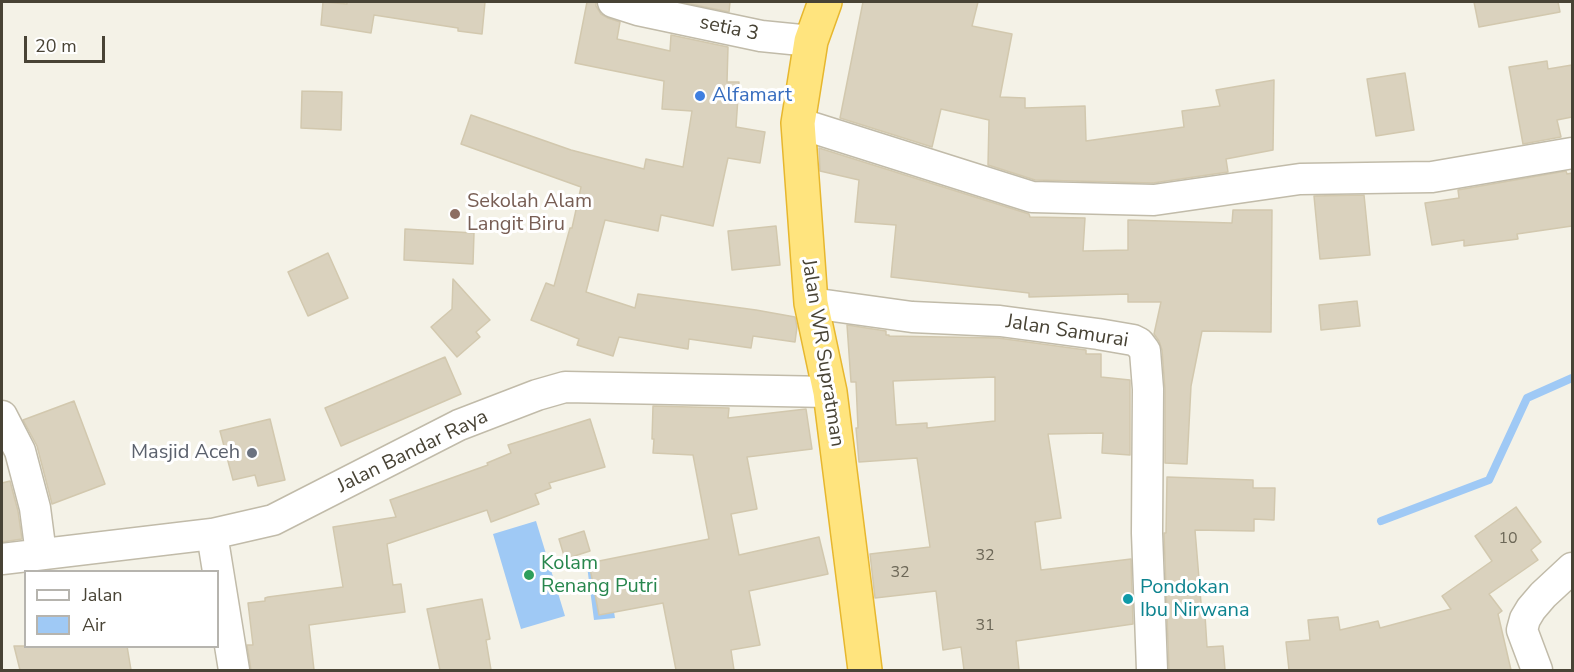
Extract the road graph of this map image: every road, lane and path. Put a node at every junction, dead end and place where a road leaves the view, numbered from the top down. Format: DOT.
graph roads {
  1 [pos="613,2"];
  2 [pos="825,2"];
  3 [pos="811,41"];
  4 [pos="798,123"];
  5 [pos="1572,153"];
  6 [pos="810,303"];
  7 [pos="830,392"];
  8 [pos="2,416"];
  9 [pos="212,534"];
  10 [pos="41,554"];
  11 [pos="2,559"];
  12 [pos="1572,568"];
  13 [pos="218,570"];
  14 [pos="219,577"];
  15 [pos="234,670"];
  16 [pos="865,670"];
  17 [pos="1152,670"];
  18 [pos="1538,670"];
  1 -- 3 [label="street, setia 3"];
  2 -- 3 [label="highway, Jalan WR Supratman"];
  3 -- 4 [label="highway, Jalan WR Supratman"];
  4 -- 5 [label="street"];
  4 -- 6 [label="highway, Jalan WR Supratman"];
  6 -- 7 [label="highway, Jalan WR Supratman"];
  6 -- 17 [label="street, Jalan Samurai"];
  7 -- 9 [label="street, Jalan Bandar Raya"];
  7 -- 16 [label="highway, Jalan WR Supratman"];
  8 -- 10 [label="street"];
  9 -- 10 [label="street, Jalan Bandar Raya"];
  9 -- 13 [label="street"];
  10 -- 11 [label="street, Jalan Bandar Raya"];
  12 -- 18 [label="street"];
  14 -- 15 [label="street"];
}
